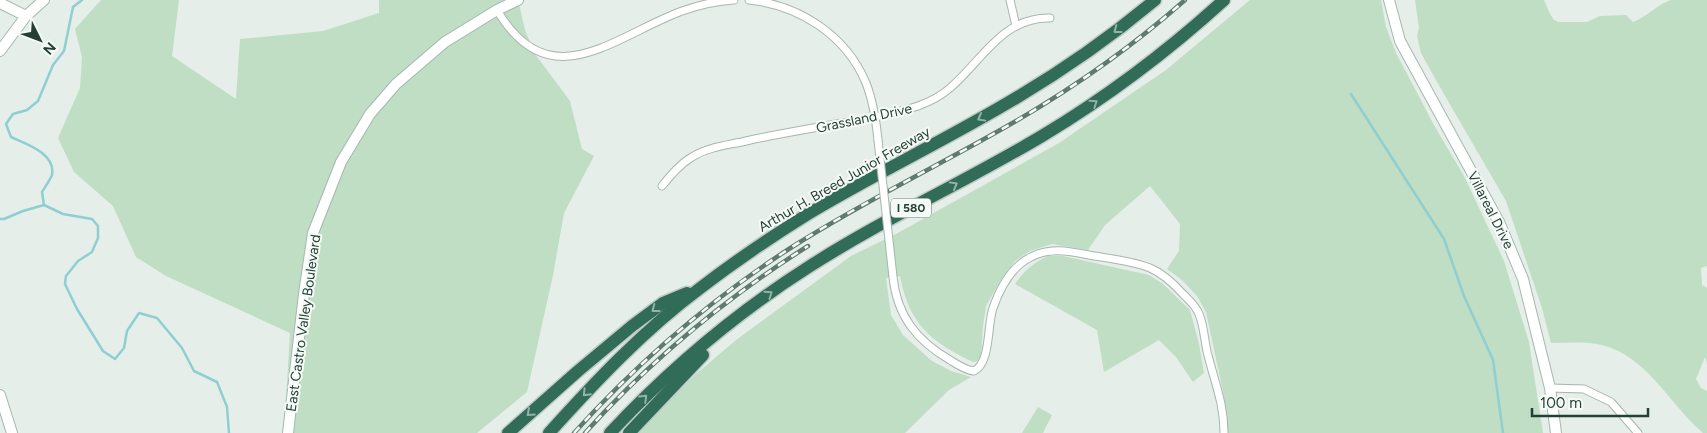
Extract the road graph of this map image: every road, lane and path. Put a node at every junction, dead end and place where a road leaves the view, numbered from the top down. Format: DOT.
graph roads {
  1 [pos="44,0"];
  2 [pos="518,0"];
  3 [pos="734,0"];
  4 [pos="748,0"];
  5 [pos="1010,0"];
  6 [pos="1155,0"];
  7 [pos="1224,0"];
  8 [pos="1389,0"];
  9 [pos="0,3"];
  10 [pos="497,10"];
  11 [pos="26,16"];
  12 [pos="1050,18"];
  13 [pos="1016,26"];
  14 [pos="0,51"];
  15 [pos="875,117"];
  16 [pos="662,186"];
  17 [pos="699,289"];
  18 [pos="740,316"];
  19 [pos="1550,388"];
  20 [pos="0,395"];
  21 [pos="12,433"];
  22 [pos="288,433"];
  23 [pos="508,433"];
  24 [pos="549,433"];
  25 [pos="610,433"];
  26 [pos="629,433"];
  27 [pos="1224,433"];
  28 [pos="1556,433"];
  29 [pos="1638,433"];
  1 -- 11 [label="street"];
  2 -- 10 [label="street, East Castro Valley Boulevard"];
  3 -- 10 [label="street"];
  4 -- 15 [label="street"];
  5 -- 13 [label="street"];
  6 -- 17 [label="highway, Arthur H. Breed Junior Freeway, one-way"];
  18 -- 7 [label="highway, I 580, one-way"];
  8 -- 19 [label="street, Villareal Drive"];
  9 -- 11 [label="street"];
  10 -- 22 [label="street, East Castro Valley Boulevard"];
  11 -- 14 [label="street"];
  12 -- 13 [label="street, Grassland Drive"];
  13 -- 15 [label="street, Grassland Drive"];
  15 -- 16 [label="street, Grassland Drive"];
  15 -- 27 [label="street, bridge"];
  17 -- 23 [label="highway, one-way"];
  17 -- 24 [label="highway, Arthur H. Breed Junior Freeway, one-way"];
  25 -- 18 [label="highway, I 580, one-way"];
  18 -- 26 [label="highway"];
  19 -- 28 [label="street, Villareal Drive"];
  19 -- 29 [label="street"];
  20 -- 21 [label="street"];
}
